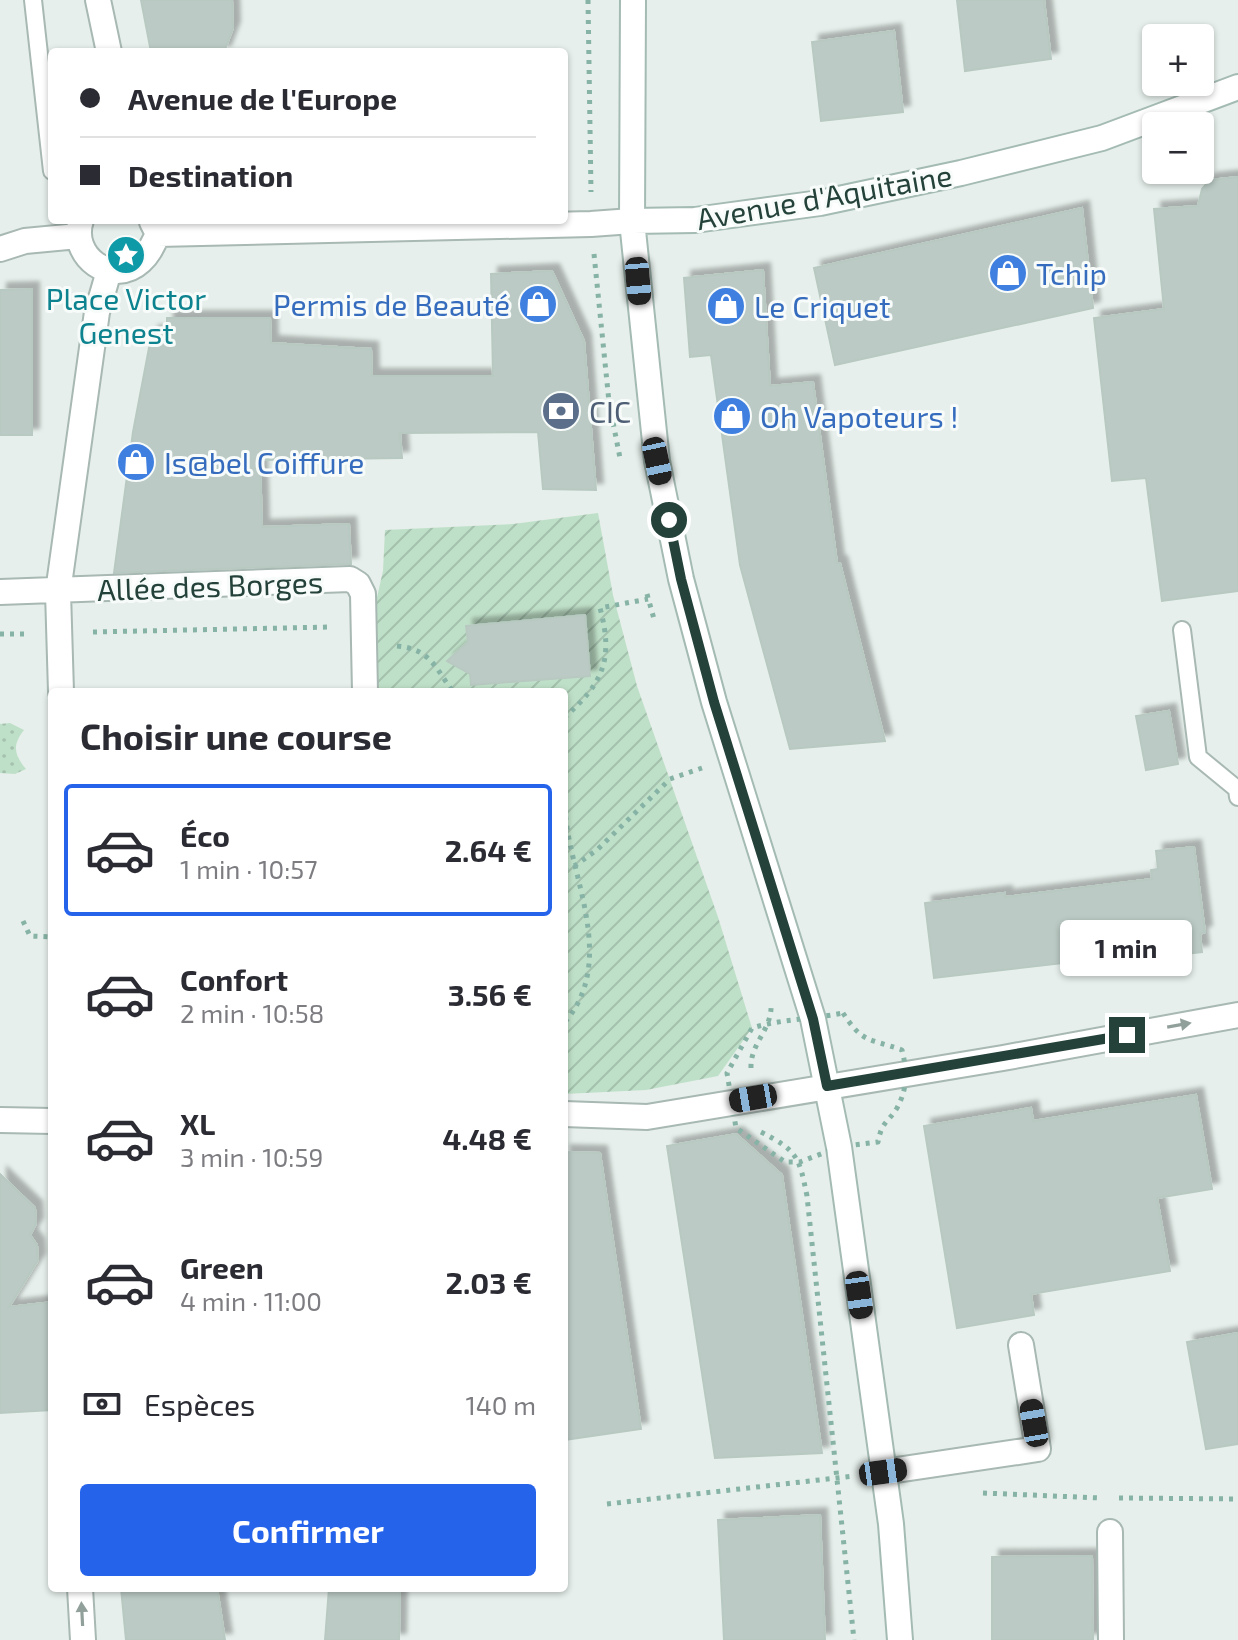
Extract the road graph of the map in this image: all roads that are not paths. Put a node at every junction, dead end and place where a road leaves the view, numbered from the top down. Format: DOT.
graph roads {
  1 [pos="33,0"];
  2 [pos="98,0"];
  3 [pos="633,0"];
  4 [pos="108,48"];
  5 [pos="1238,87"];
  6 [pos="48,135"];
  7 [pos="632,221"];
  8 [pos="155,227"];
  9 [pos="80,228"];
  10 [pos="0,249"];
  11 [pos="109,271"];
  12 [pos="0,592"];
  13 [pos="58,592"];
  14 [pos="1182,630"];
  15 [pos="61,688"];
  16 [pos="365,688"];
  17 [pos="1238,797"];
  18 [pos="1238,1015"];
  19 [pos="827,1086"];
  20 [pos="568,1114"];
  21 [pos="0,1120"];
  22 [pos="48,1121"];
  23 [pos="1021,1345"];
  24 [pos="883,1472"];
  25 [pos="1110,1532"];
  26 [pos="80,1592"];
  27 [pos="83,1640"];
  28 [pos="900,1640"];
  29 [pos="1111,1640"];
  1 -- 6 [label="lane"];
  2 -- 4 [label="street"];
  3 -- 7 [label="street"];
  5 -- 7 [label="street, Avenue d'Aquitaine"];
  7 -- 8 [label="street, Avenue d'Aquitaine"];
  7 -- 19 [label="street"];
  8 -- 11 [label="street"];
  9 -- 10 [label="street"];
  9 -- 11 [label="street"];
  11 -- 13 [label="street"];
  12 -- 13 [label="street, Allée des Borges"];
  13 -- 15 [label="street"];
  13 -- 16 [label="street, Allée des Borges"];
  14 -- 17 [label="lane"];
  19 -- 18 [label="street, one-way"];
  19 -- 20 [label="street"];
  19 -- 24 [label="street"];
  21 -- 22 [label="street"];
  23 -- 24 [label="street"];
  24 -- 28 [label="street"];
  25 -- 29 [label="street"];
  27 -- 26 [label="street, one-way"];
}
